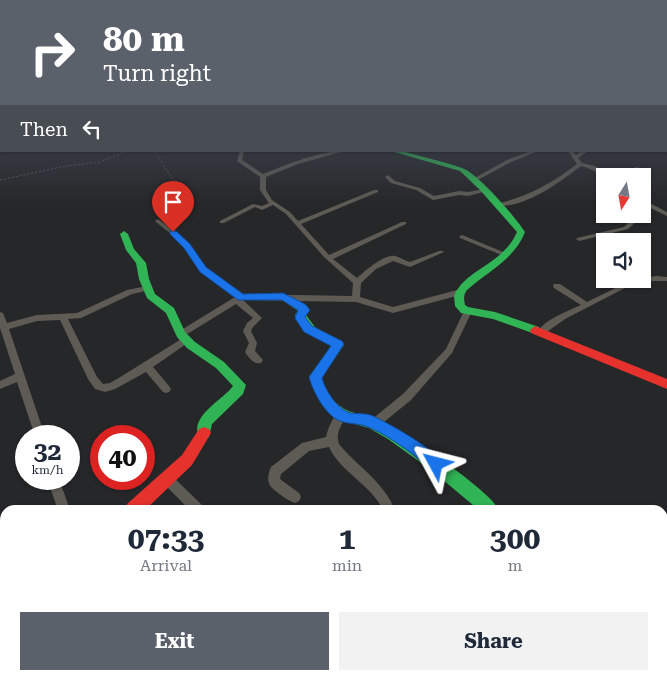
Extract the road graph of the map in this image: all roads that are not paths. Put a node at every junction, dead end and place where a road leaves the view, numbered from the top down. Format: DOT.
graph roads {
  1 [pos="242,152"];
  2 [pos="339,152"];
  3 [pos="397,152"];
  4 [pos="533,152"];
  5 [pos="571,152"];
  6 [pos="584,152"];
  7 [pos="575,158"];
  8 [pos="580,164"];
  9 [pos="596,169"];
  10 [pos="263,176"];
  11 [pos="388,177"];
  12 [pos="474,180"];
  13 [pos="376,191"];
  14 [pos="484,191"];
  15 [pos="273,203"];
  16 [pos="498,205"];
  17 [pos="651,206"];
  18 [pos="667,214"];
  19 [pos="158,221"];
  20 [pos="222,222"];
  21 [pos="299,223"];
  22 [pos="404,223"];
  23 [pos="632,223"];
  24 [pos="124,234"];
  25 [pos="462,237"];
  26 [pos="579,239"];
  27 [pos="440,252"];
  28 [pos="506,255"];
  29 [pos="329,258"];
  30 [pos="667,278"];
  31 [pos="357,282"];
  32 [pos="557,286"];
  33 [pos="147,288"];
  34 [pos="461,292"];
  35 [pos="283,297"];
  36 [pos="240,299"];
  37 [pos="356,299"];
  38 [pos="587,305"];
  39 [pos="468,311"];
  40 [pos="63,317"];
  41 [pos="2,320"];
  42 [pos="541,332"];
  43 [pos="184,337"];
  44 [pos="258,360"];
  45 [pos="146,366"];
  46 [pos="20,376"];
  47 [pos="667,384"];
  48 [pos="0,385"];
  49 [pos="166,389"];
  50 [pos="342,415"];
  51 [pos="375,423"];
  52 [pos="36,425"];
  53 [pos="332,441"];
  54 [pos="167,480"];
  55 [pos="58,490"];
  56 [pos="295,497"];
  57 [pos="62,505"];
  58 [pos="139,505"];
  59 [pos="195,505"];
  60 [pos="386,505"];
  61 [pos="485,505"];
  1 -- 10 [label="street"];
  2 -- 10 [label="street"];
  3 -- 12 [label="street"];
  4 -- 12 [label="street"];
  5 -- 7 [label="street"];
  6 -- 7 [label="street"];
  7 -- 8 [label="street"];
  8 -- 9 [label="street"];
  8 -- 16 [label="street"];
  10 -- 15 [label="street"];
  11 -- 14 [label="street"];
  12 -- 14 [label="street"];
  13 -- 21 [label="street"];
  14 -- 16 [label="street"];
  15 -- 20 [label="street"];
  15 -- 21 [label="street"];
  16 -- 28 [label="street"];
  17 -- 18 [label="street"];
  19 -- 36 [label="street"];
  21 -- 29 [label="street"];
  22 -- 29 [label="street"];
  23 -- 26 [label="street"];
  24 -- 33 [label="street"];
  25 -- 28 [label="street"];
  27 -- 31 [label="street"];
  28 -- 34 [label="street"];
  29 -- 31 [label="street"];
  30 -- 38 [label="street"];
  31 -- 37 [label="street"];
  32 -- 38 [label="street"];
  33 -- 40 [label="street"];
  33 -- 43 [label="street"];
  34 -- 37 [label="street"];
  34 -- 39 [label="street"];
  35 -- 36 [label="street"];
  35 -- 37 [label="street"];
  35 -- 50 [label="street"];
  36 -- 43 [label="street"];
  36 -- 44 [label="street"];
  38 -- 42 [label="street"];
  39 -- 42 [label="street"];
  39 -- 51 [label="street"];
  40 -- 41 [label="street"];
  40 -- 45 [label="street"];
  41 -- 46 [label="street"];
  42 -- 47 [label="street"];
  43 -- 45 [label="street"];
  43 -- 54 [label="street"];
  45 -- 49 [label="street"];
  46 -- 48 [label="street"];
  46 -- 52 [label="street"];
  50 -- 51 [label="street"];
  50 -- 53 [label="street"];
  51 -- 61 [label="street"];
  53 -- 56 [label="street"];
  53 -- 60 [label="street"];
  54 -- 58 [label="street"];
  54 -- 59 [label="street"];
  55 -- 57 [label="street"];
}
